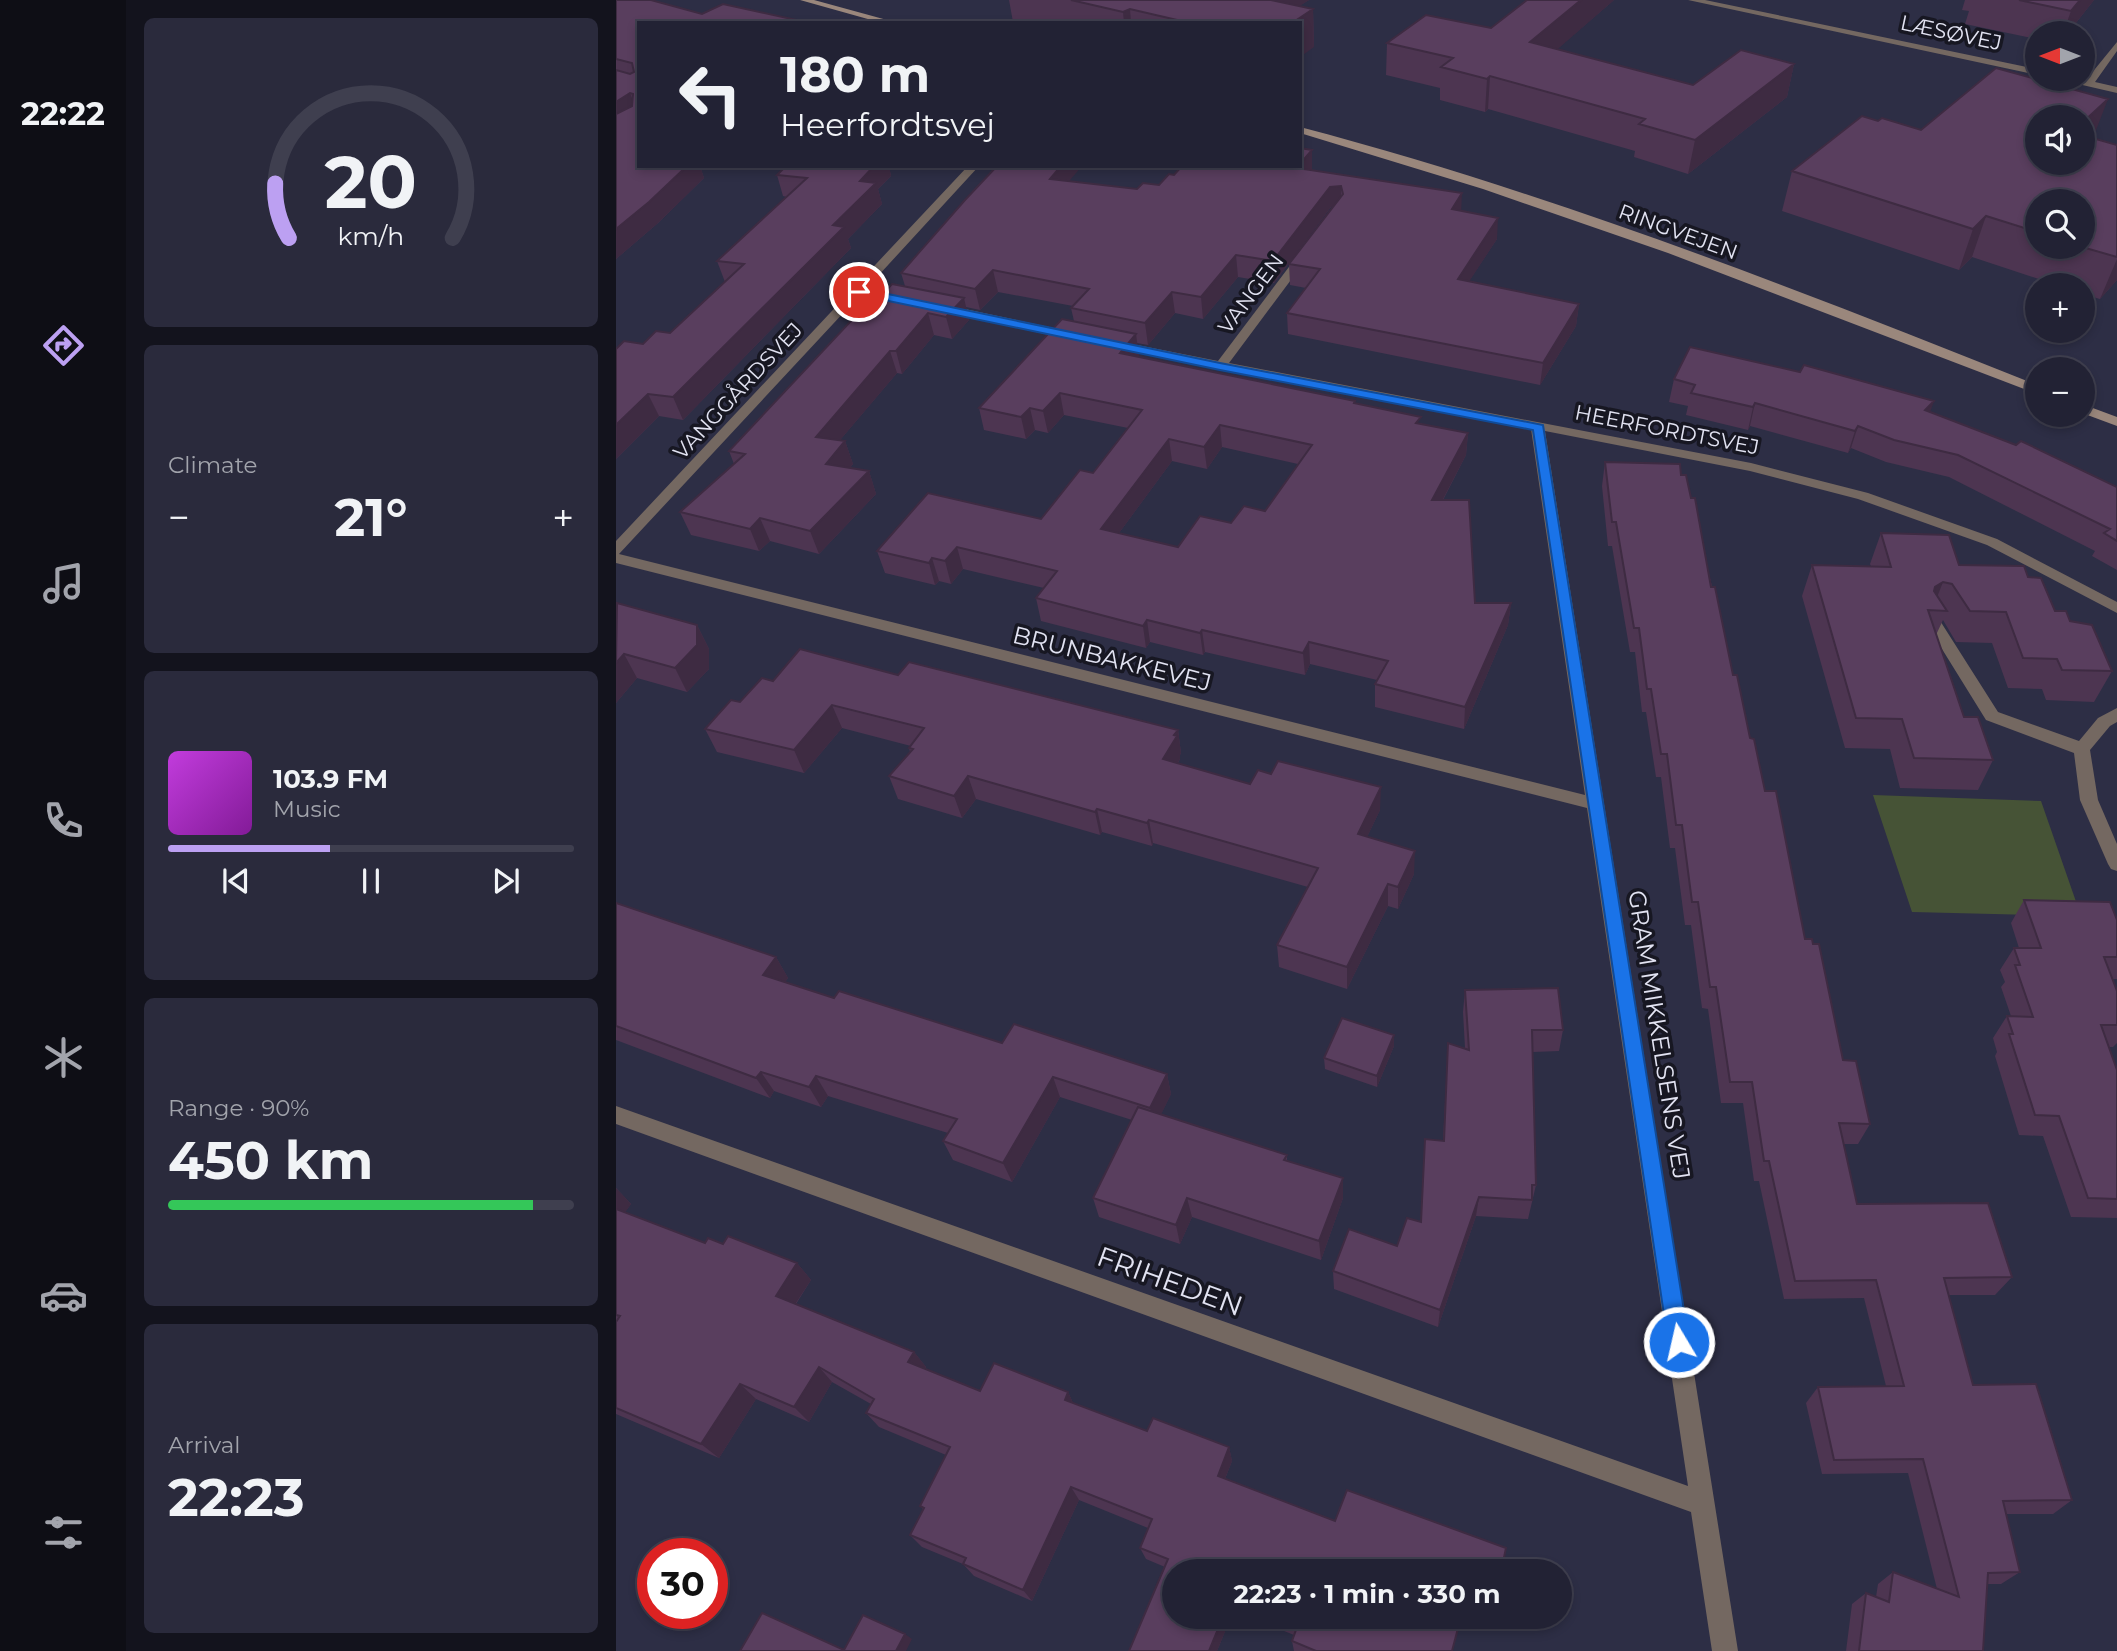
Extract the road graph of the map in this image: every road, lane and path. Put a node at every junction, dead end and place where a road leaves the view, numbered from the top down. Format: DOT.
graph roads {
  1 [pos="804,0"];
  2 [pos="1692,0"];
  3 [pos="886,21"];
  4 [pos="2117,45"];
  5 [pos="2025,69"];
  6 [pos="2095,75"];
  7 [pos="2095,84"];
  8 [pos="2117,90"];
  9 [pos="1302,131"];
  10 [pos="972,168"];
  11 [pos="1312,244"];
  12 [pos="859,292"];
  13 [pos="1220,366"];
  14 [pos="2025,385"];
  15 [pos="2095,413"];
  16 [pos="2117,422"];
  17 [pos="1538,428"];
  18 [pos="616,550"];
  19 [pos="616,558"];
  20 [pos="2117,608"];
  21 [pos="1931,620"];
  22 [pos="2117,714"];
  23 [pos="2082,749"];
  24 [pos="1597,804"];
  25 [pos="2117,864"];
  26 [pos="616,1115"];
  27 [pos="1703,1504"];
  28 [pos="1725,1651"];
  1 -- 3 [label="main road"];
  2 -- 5 [label="street, LÆSØVEJ"];
  4 -- 6 [label="street"];
  7 -- 8 [label="street"];
  9 -- 14 [label="main road, RINGVEJEN"];
  10 -- 12 [label="street, VANGGÅRDSVEJ"];
  11 -- 13 [label="street, VANGEN"];
  12 -- 13 [label="street, HEERFORDTSVEJ"];
  12 -- 18 [label="street, VANGGÅRDSVEJ"];
  13 -- 17 [label="street, HEERFORDTSVEJ"];
  15 -- 16 [label="main road"];
  17 -- 20 [label="street, HEERFORDTSVEJ"];
  17 -- 24 [label="street, GRAM MIKKELSENS VEJ"];
  19 -- 24 [label="street, BRUNBAKKEVEJ"];
  21 -- 23 [label="street"];
  22 -- 23 [label="street"];
  23 -- 25 [label="street"];
  24 -- 27 [label="street, GRAM MIKKELSENS VEJ"];
  26 -- 27 [label="street, FRIHEDEN"];
  27 -- 28 [label="street, GRAM MIKKELSENS VEJ"];
}
